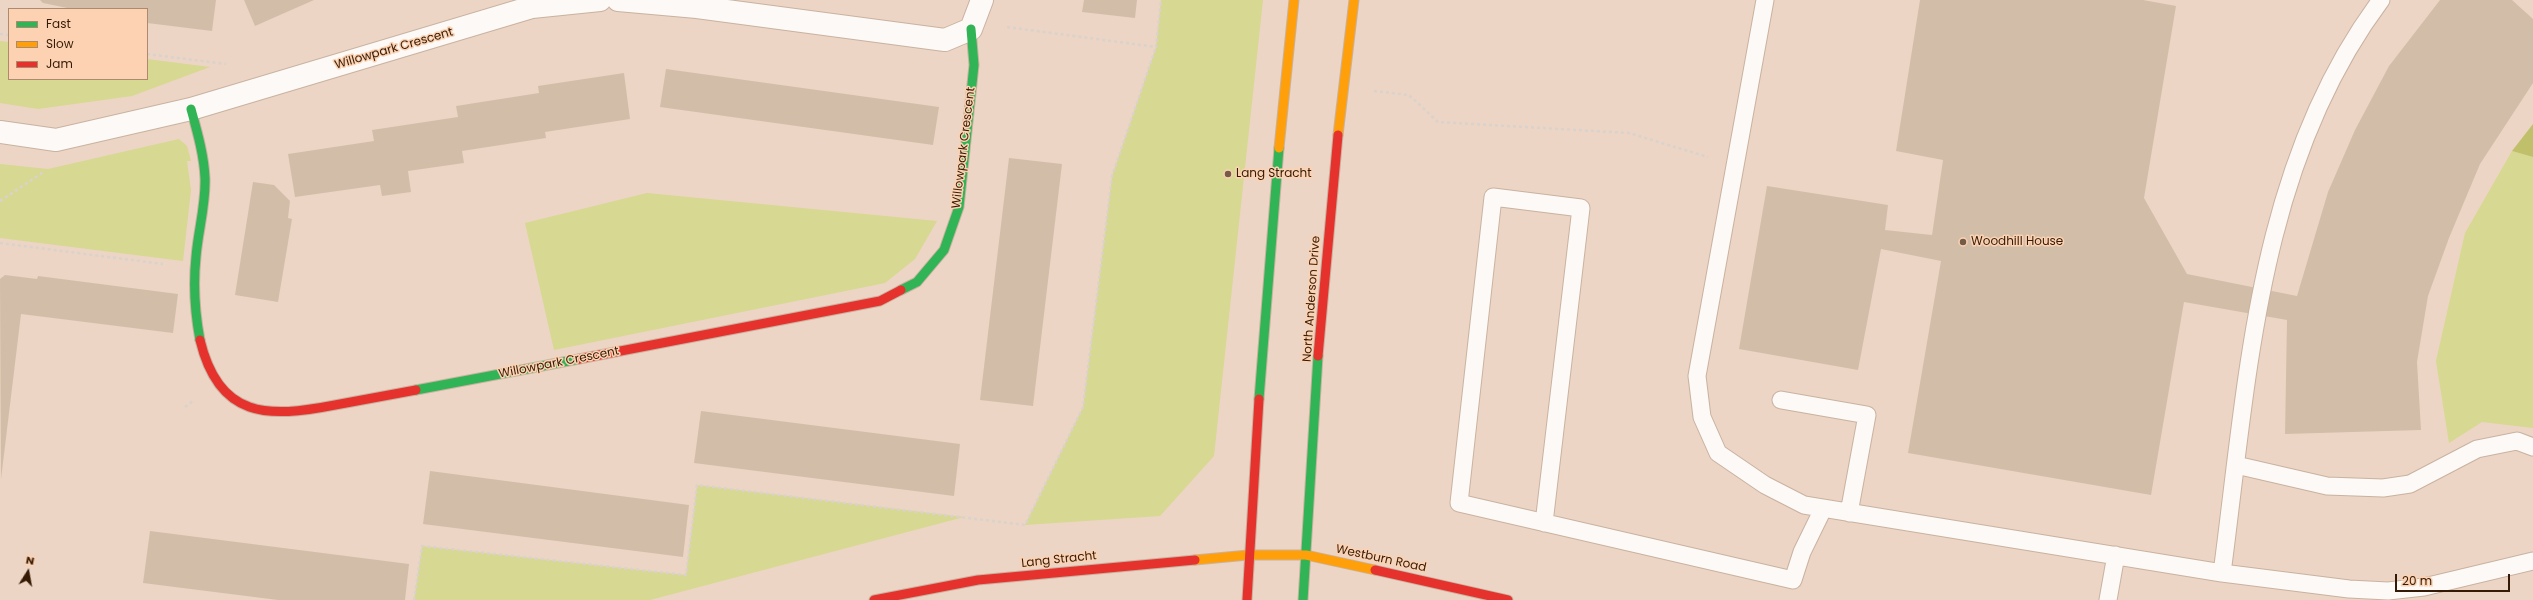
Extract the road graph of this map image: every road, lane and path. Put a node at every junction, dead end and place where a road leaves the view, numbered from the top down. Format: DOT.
graph roads {
  1 [pos="600,0"];
  2 [pos="618,0"];
  3 [pos="982,0"];
  4 [pos="1161,0"];
  5 [pos="1294,0"];
  6 [pos="1354,0"];
  7 [pos="1765,0"];
  8 [pos="2381,0"];
  9 [pos="697,4"];
  10 [pos="1003,26"];
  11 [pos="971,29"];
  12 [pos="1156,47"];
  13 [pos="148,54"];
  14 [pos="228,64"];
  15 [pos="1409,94"];
  16 [pos="191,109"];
  17 [pos="0,132"];
  18 [pos="1737,166"];
  19 [pos="48,168"];
  20 [pos="0,200"];
  21 [pos="0,243"];
  22 [pos="195,268"];
  23 [pos="1781,400"];
  24 [pos="2533,448"];
  25 [pos="2236,465"];
  26 [pos="1822,509"];
  27 [pos="1849,513"];
  28 [pos="1544,523"];
  29 [pos="1248,555"];
  30 [pos="1306,555"];
  31 [pos="2116,555"];
  32 [pos="2533,561"];
  33 [pos="2222,573"];
  34 [pos="414,600"];
  35 [pos="874,600"];
  36 [pos="1247,600"];
  37 [pos="1303,600"];
  38 [pos="1508,600"];
  39 [pos="2108,600"];
  1 -- 16 [label="street, Willowpark Crescent"];
  2 -- 9 [label="street"];
  3 -- 11 [label="street, Willowpark Crescent"];
  4 -- 12 [label="path"];
  5 -- 29 [label="main road"];
  6 -- 30 [label="main road, North Anderson Drive"];
  7 -- 18 [label="lane"];
  8 -- 25 [label="lane"];
  9 -- 11 [label="street"];
  10 -- 12 [label="path"];
  11 -- 22 [label="main road, Willowpark Crescent"];
  12 -- 34 [label="path"];
  13 -- 14 [label="path"];
  15 -- 18 [label="path"];
  16 -- 17 [label="street, Willowpark Crescent"];
  16 -- 22 [label="main road, Willowpark Crescent"];
  18 -- 26 [label="lane"];
  19 -- 20 [label="path"];
  21 -- 22 [label="path"];
  23 -- 27 [label="lane"];
  24 -- 25 [label="lane"];
  25 -- 33 [label="lane"];
  26 -- 27 [label="lane"];
  26 -- 28 [label="lane"];
  27 -- 31 [label="lane"];
  28 -- 28 [label="lane"];
  29 -- 30 [label="main road, Westburn Road"];
  29 -- 35 [label="main road, Lang Stracht"];
  29 -- 36 [label="main road"];
  30 -- 37 [label="main road, North Anderson Drive"];
  30 -- 38 [label="main road, Westburn Road"];
  31 -- 33 [label="lane"];
  31 -- 39 [label="lane"];
  32 -- 33 [label="lane"];
}
